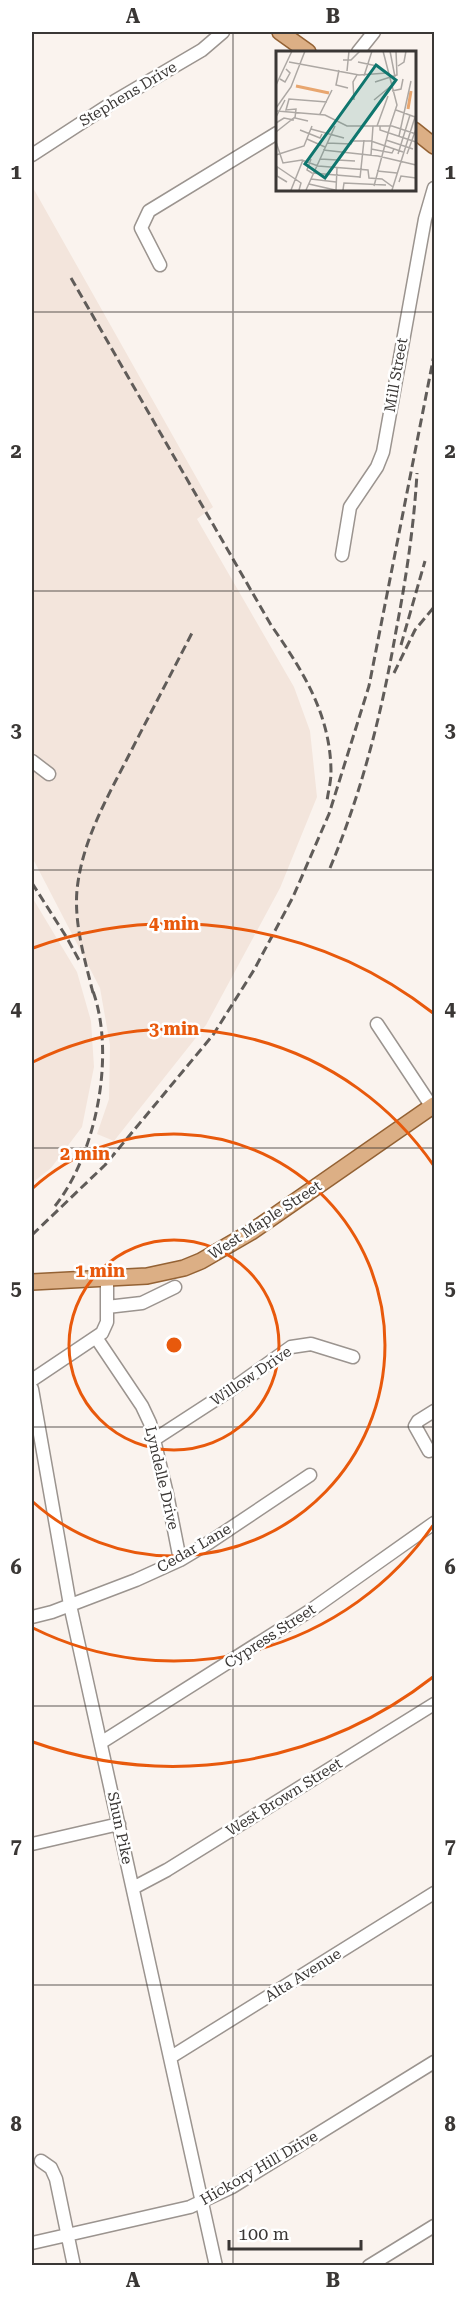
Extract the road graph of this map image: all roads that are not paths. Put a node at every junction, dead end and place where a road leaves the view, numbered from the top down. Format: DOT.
graph roads {
  1 [pos="223,32"];
  2 [pos="280,32"];
  3 [pos="374,32"];
  4 [pos="308,51"];
  5 [pos="359,51"];
  6 [pos="415,131"];
  7 [pos="276,134"];
  8 [pos="435,146"];
  9 [pos="32,155"];
  10 [pos="435,188"];
  11 [pos="160,265"];
  12 [pos="342,555"];
  13 [pos="32,761"];
  14 [pos="49,774"];
  15 [pos="377,1024"];
  16 [pos="433,1106"];
  17 [pos="107,1280"];
  18 [pos="32,1282"];
  19 [pos="175,1287"];
  20 [pos="107,1307"];
  21 [pos="97,1339"];
  22 [pos="353,1357"];
  23 [pos="32,1380"];
  24 [pos="32,1389"];
  25 [pos="435,1411"];
  26 [pos="155,1438"];
  27 [pos="429,1451"];
  28 [pos="310,1475"];
  29 [pos="435,1523"];
  30 [pos="180,1560"];
  31 [pos="70,1605"];
  32 [pos="32,1617"];
  33 [pos="435,1704"];
  34 [pos="102,1742"];
  35 [pos="119,1824"];
  36 [pos="32,1844"];
  37 [pos="133,1888"];
  38 [pos="435,1893"];
  39 [pos="171,2057"];
  40 [pos="435,2062"];
  41 [pos="41,2161"];
  42 [pos="202,2202"];
  43 [pos="435,2226"];
  44 [pos="68,2235"];
  45 [pos="32,2243"];
  46 [pos="74,2265"];
  47 [pos="216,2265"];
  48 [pos="369,2265"];
  1 -- 9 [label="street, Stephens Drive"];
  2 -- 4 [label="main road"];
  3 -- 5 [label="street"];
  6 -- 8 [label="main road"];
  7 -- 11 [label="street"];
  10 -- 12 [label="street, Mill Street"];
  13 -- 14 [label="street"];
  15 -- 16 [label="street"];
  16 -- 17 [label="main road, West Maple Street"];
  17 -- 18 [label="main road, West Maple Street"];
  17 -- 20 [label="street"];
  19 -- 20 [label="street"];
  20 -- 21 [label="street"];
  21 -- 23 [label="street"];
  21 -- 26 [label="street, Lyndelle Drive"];
  22 -- 26 [label="street, Willow Drive"];
  24 -- 31 [label="street, Shun Pike"];
  25 -- 27 [label="street"];
  26 -- 30 [label="street, Lyndelle Drive"];
  28 -- 30 [label="street, Cedar Lane"];
  29 -- 34 [label="street, Cypress Street"];
  30 -- 31 [label="street, Cedar Lane"];
  31 -- 32 [label="street, Cedar Lane"];
  31 -- 34 [label="street, Shun Pike"];
  33 -- 37 [label="street, West Brown Street"];
  34 -- 35 [label="street, Shun Pike"];
  35 -- 36 [label="street"];
  35 -- 37 [label="street, Shun Pike"];
  37 -- 39 [label="street, Shun Pike"];
  38 -- 39 [label="street, Alta Avenue"];
  39 -- 42 [label="street, Shun Pike"];
  40 -- 42 [label="street, Hickory Hill Drive"];
  41 -- 44 [label="street"];
  42 -- 44 [label="street, Hickory Hill Drive"];
  42 -- 47 [label="street, Shun Pike"];
  43 -- 48 [label="street"];
  44 -- 45 [label="street, Hickory Hill Drive"];
  44 -- 46 [label="street"];
}
